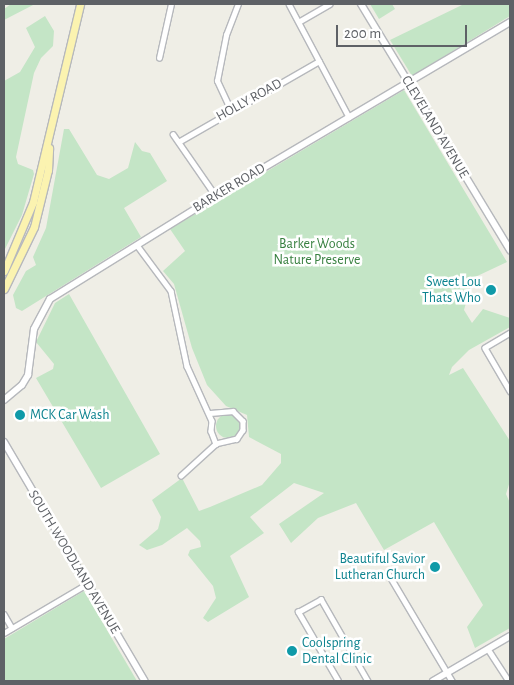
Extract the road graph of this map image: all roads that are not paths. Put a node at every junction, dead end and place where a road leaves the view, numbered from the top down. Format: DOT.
graph roads {
  1 [pos="80,4"];
  2 [pos="171,4"];
  3 [pos="238,4"];
  4 [pos="289,4"];
  5 [pos="329,4"];
  6 [pos="361,4"];
  7 [pos="300,21"];
  8 [pos="510,22"];
  9 [pos="159,58"];
  10 [pos="319,61"];
  11 [pos="408,82"];
  12 [pos="231,111"];
  13 [pos="349,117"];
  14 [pos="173,134"];
  15 [pos="180,141"];
  16 [pos="49,146"];
  17 [pos="216,196"];
  18 [pos="136,245"];
  19 [pos="510,250"];
  20 [pos="4,271"];
  21 [pos="4,289"];
  22 [pos="510,333"];
  23 [pos="510,391"];
  24 [pos="4,400"];
  25 [pos="210,413"];
  26 [pos="216,444"];
  27 [pos="5,447"];
  28 [pos="181,476"];
  29 [pos="388,573"];
  30 [pos="87,584"];
  31 [pos="4,614"];
  32 [pos="12,628"];
  33 [pos="4,633"];
  34 [pos="510,636"];
  35 [pos="488,649"];
  36 [pos="447,673"];
  37 [pos="145,681"];
  38 [pos="338,681"];
  39 [pos="368,681"];
  40 [pos="433,681"];
  41 [pos="452,681"];
  42 [pos="509,681"];
  1 -- 16 [label="main road"];
  2 -- 9 [label="street"];
  3 -- 12 [label="street"];
  4 -- 7 [label="street"];
  5 -- 7 [label="street"];
  6 -- 11 [label="street, CLEVELAND AVENUE"];
  7 -- 10 [label="street"];
  8 -- 11 [label="street, BARKER ROAD"];
  10 -- 12 [label="street, HOLLY ROAD"];
  10 -- 13 [label="street"];
  11 -- 13 [label="street, BARKER ROAD"];
  11 -- 19 [label="street, CLEVELAND AVENUE"];
  12 -- 15 [label="street, HOLLY ROAD"];
  13 -- 17 [label="street, BARKER ROAD"];
  14 -- 15 [label="street"];
  15 -- 17 [label="street"];
  16 -- 20 [label="main road"];
  16 -- 21 [label="main road"];
  17 -- 18 [label="street, BARKER ROAD"];
  18 -- 24 [label="street, BARKER ROAD"];
  18 -- 25 [label="street"];
  22 -- 23 [label="street"];
  25 -- 26 [label="street"];
  25 -- 26 [label="street"];
  26 -- 28 [label="street"];
  27 -- 30 [label="street, SOUTH WOODLAND AVENUE"];
  29 -- 36 [label="street"];
  30 -- 32 [label="street"];
  30 -- 37 [label="street, SOUTH WOODLAND AVENUE"];
  31 -- 32 [label="street"];
  32 -- 33 [label="street"];
  34 -- 35 [label="street"];
  35 -- 36 [label="street"];
  35 -- 42 [label="street"];
  36 -- 40 [label="street"];
  36 -- 41 [label="street"];
  38 -- 39 [label="street"];
}
